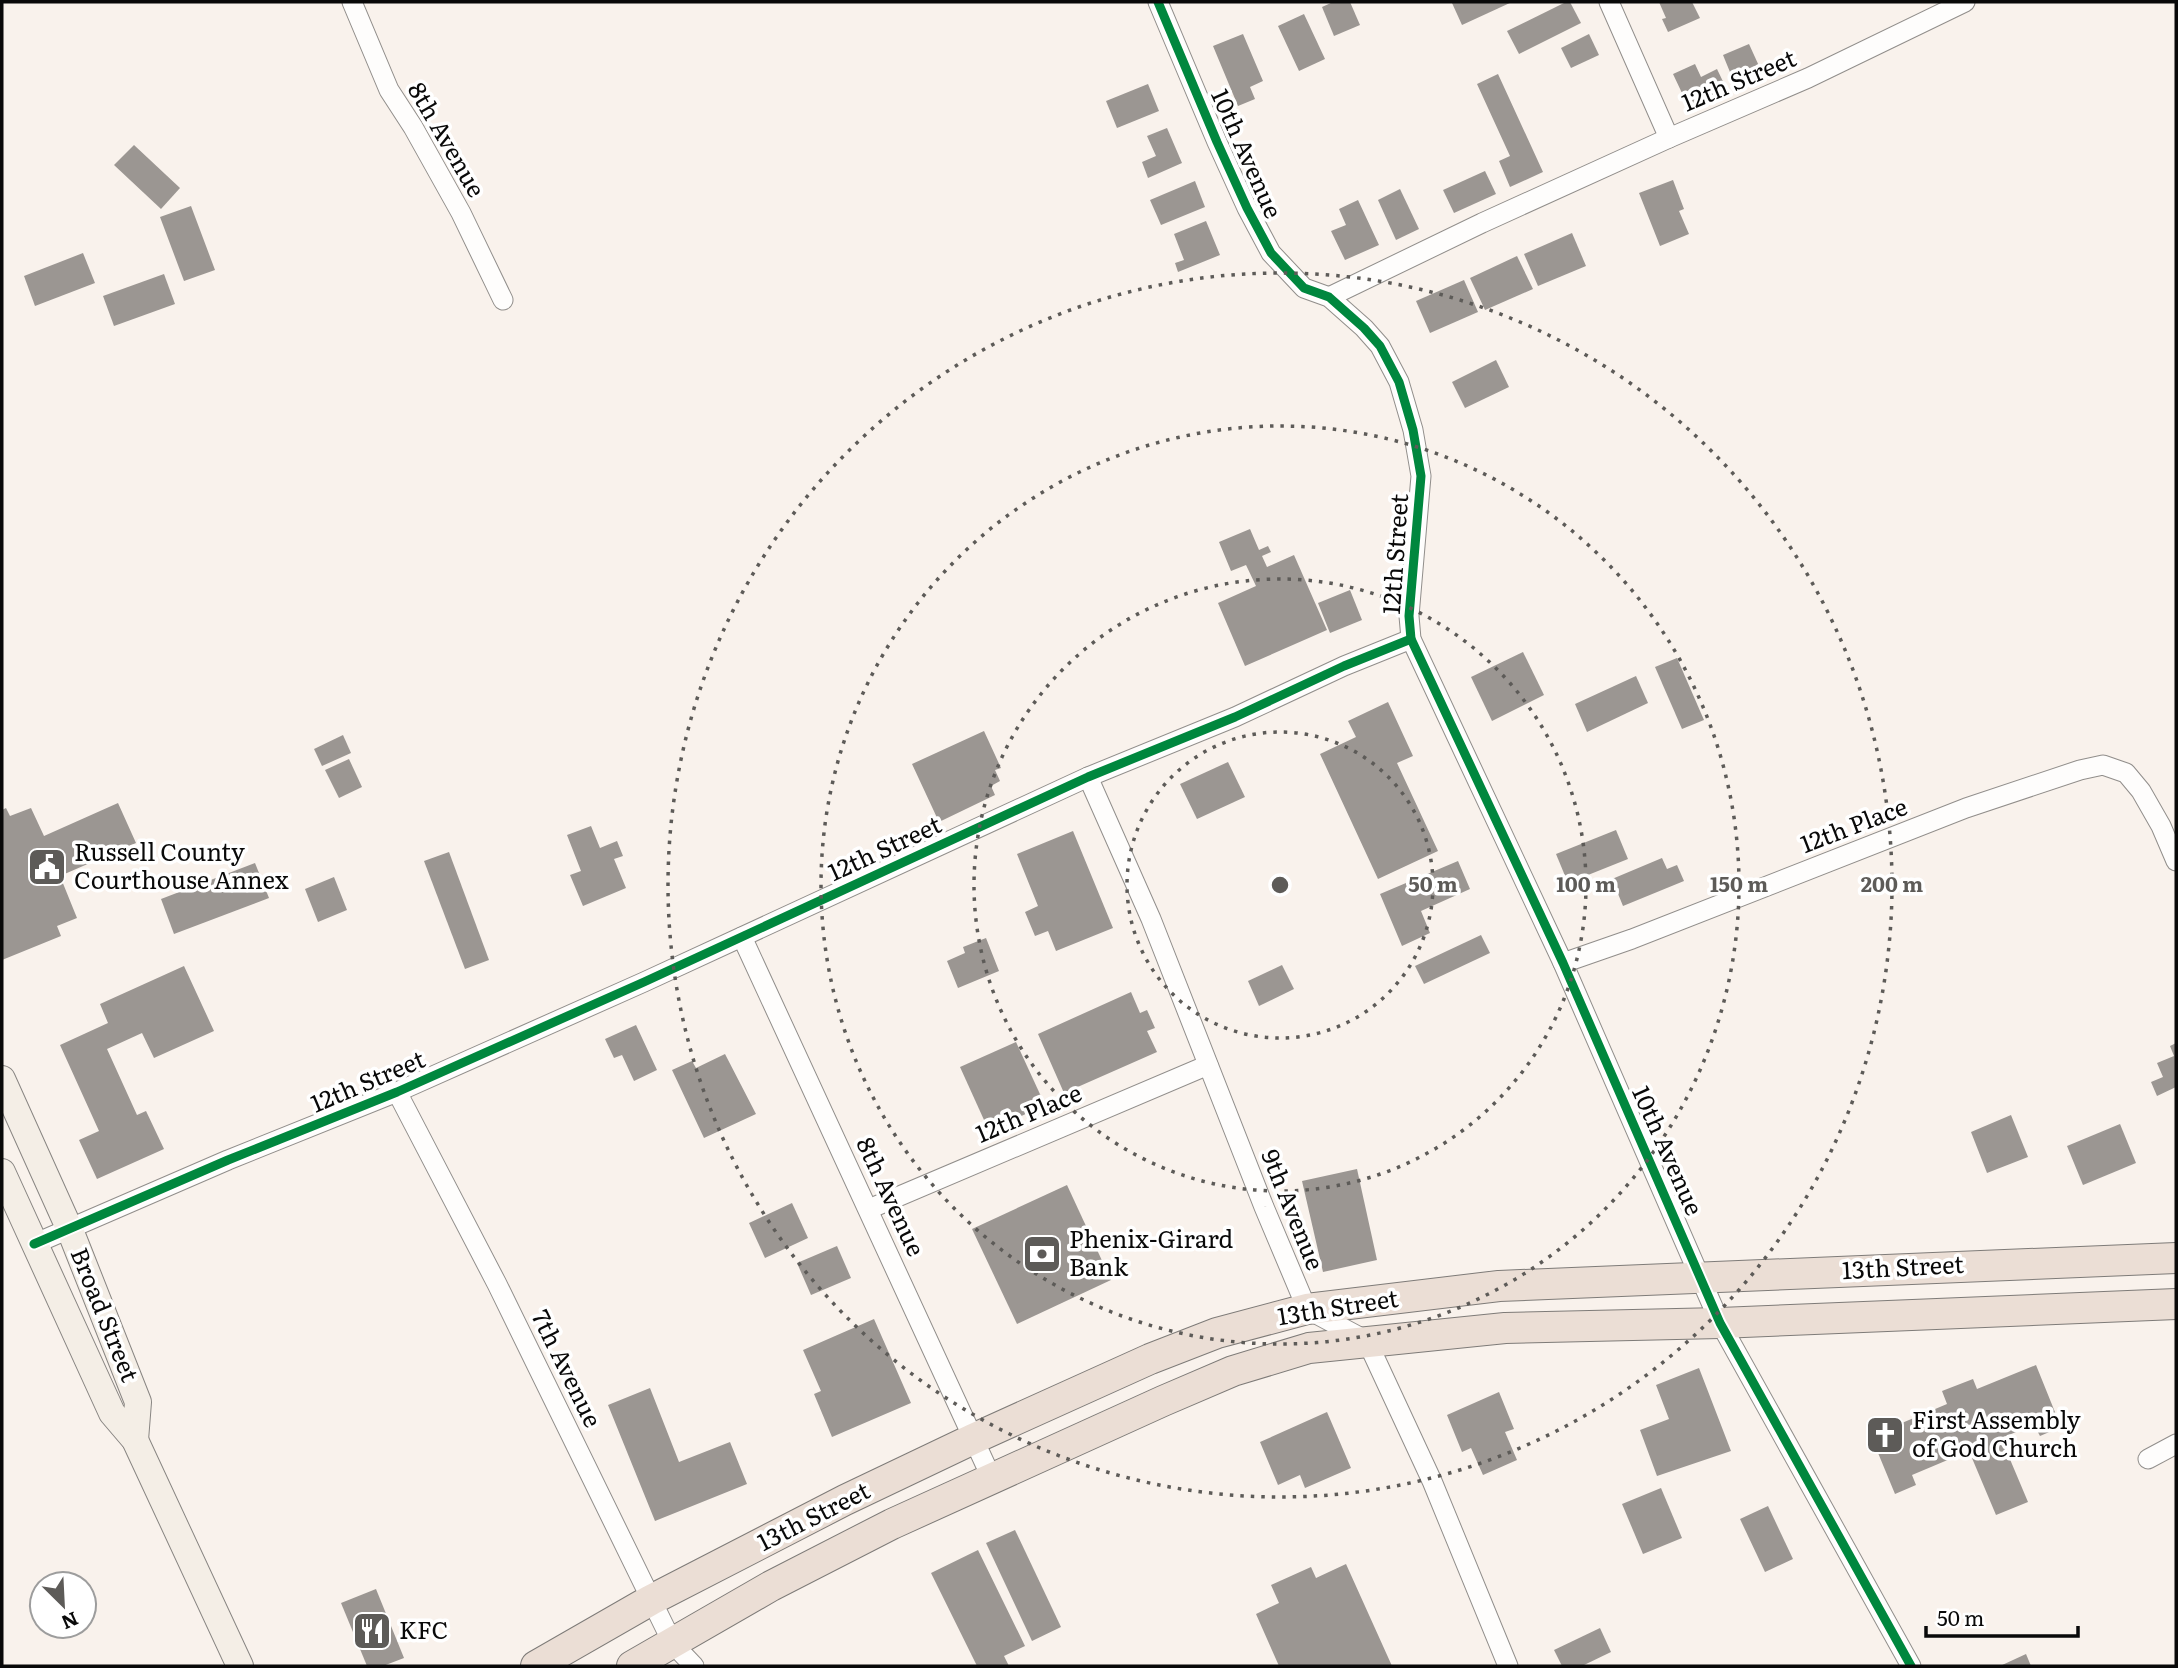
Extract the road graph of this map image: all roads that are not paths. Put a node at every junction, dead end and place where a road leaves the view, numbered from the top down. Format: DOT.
graph roads {
  1 [pos="352,2"];
  2 [pos="1609,2"];
  3 [pos="1965,2"];
  4 [pos="1166,4"];
  5 [pos="1669,138"];
  6 [pos="1329,297"];
  7 [pos="503,300"];
  8 [pos="1411,639"];
  9 [pos="1088,777"];
  10 [pos="2176,861"];
  11 [pos="742,937"];
  12 [pos="1563,962"];
  13 [pos="1208,1065"];
  14 [pos="2,1079"];
  15 [pos="397,1092"];
  16 [pos="2,1172"];
  17 [pos="869,1209"];
  18 [pos="70,1230"];
  19 [pos="34,1244"];
  20 [pos="2176,1258"];
  21 [pos="1701,1277"];
  22 [pos="2176,1304"];
  23 [pos="1307,1308"];
  24 [pos="1720,1323"];
  25 [pos="1367,1341"];
  26 [pos="973,1439"];
  27 [pos="135,1440"];
  28 [pos="2176,1444"];
  29 [pos="2148,1459"];
  30 [pos="992,1479"];
  31 [pos="651,1600"];
  32 [pos="673,1644"];
  33 [pos="240,1666"];
  34 [pos="536,1666"];
  35 [pos="632,1666"];
  36 [pos="694,1666"];
  37 [pos="1508,1666"];
  38 [pos="1911,1666"];
  1 -- 7 [label="street, 8th Avenue"];
  2 -- 5 [label="street"];
  3 -- 5 [label="street, 12th Street"];
  4 -- 6 [label="street, 10th Avenue"];
  5 -- 6 [label="street, 12th Street"];
  6 -- 8 [label="street, 12th Street"];
  8 -- 9 [label="street, 12th Street"];
  8 -- 12 [label="street, 10th Avenue"];
  9 -- 11 [label="street, 12th Street"];
  9 -- 13 [label="street, 9th Avenue"];
  10 -- 12 [label="street, 12th Place"];
  11 -- 15 [label="street, 12th Street"];
  11 -- 17 [label="street, 8th Avenue"];
  12 -- 21 [label="street, 10th Avenue"];
  13 -- 17 [label="street, 12th Place"];
  13 -- 23 [label="street, 9th Avenue"];
  14 -- 18 [label="main road, Broad Street"];
  15 -- 18 [label="street, 12th Street"];
  15 -- 31 [label="street, 7th Avenue"];
  16 -- 19 [label="main road, Broad Street"];
  17 -- 26 [label="street, 8th Avenue"];
  18 -- 19 [label="street, 12th Street"];
  18 -- 27 [label="main road, Broad Street"];
  19 -- 27 [label="main road, Broad Street"];
  20 -- 21 [label="main road, 13th Street"];
  21 -- 23 [label="main road, 13th Street"];
  21 -- 24 [label="street, 10th Avenue"];
  22 -- 24 [label="main road, 13th Street"];
  23 -- 25 [label="street, 9th Avenue"];
  23 -- 26 [label="main road, 13th Street"];
  24 -- 25 [label="main road, 13th Street"];
  24 -- 38 [label="street, 10th Avenue"];
  25 -- 30 [label="main road, 13th Street"];
  25 -- 37 [label="street"];
  26 -- 30 [label="street, 8th Avenue"];
  26 -- 31 [label="main road, 13th Street"];
  27 -- 33 [label="main road, Broad Street"];
  28 -- 29 [label="street"];
  30 -- 32 [label="main road, 13th Street"];
  31 -- 32 [label="street, 7th Avenue"];
  31 -- 34 [label="main road, 13th Street"];
  32 -- 35 [label="main road, 13th Street"];
  32 -- 36 [label="street, 7th Avenue"];
}
